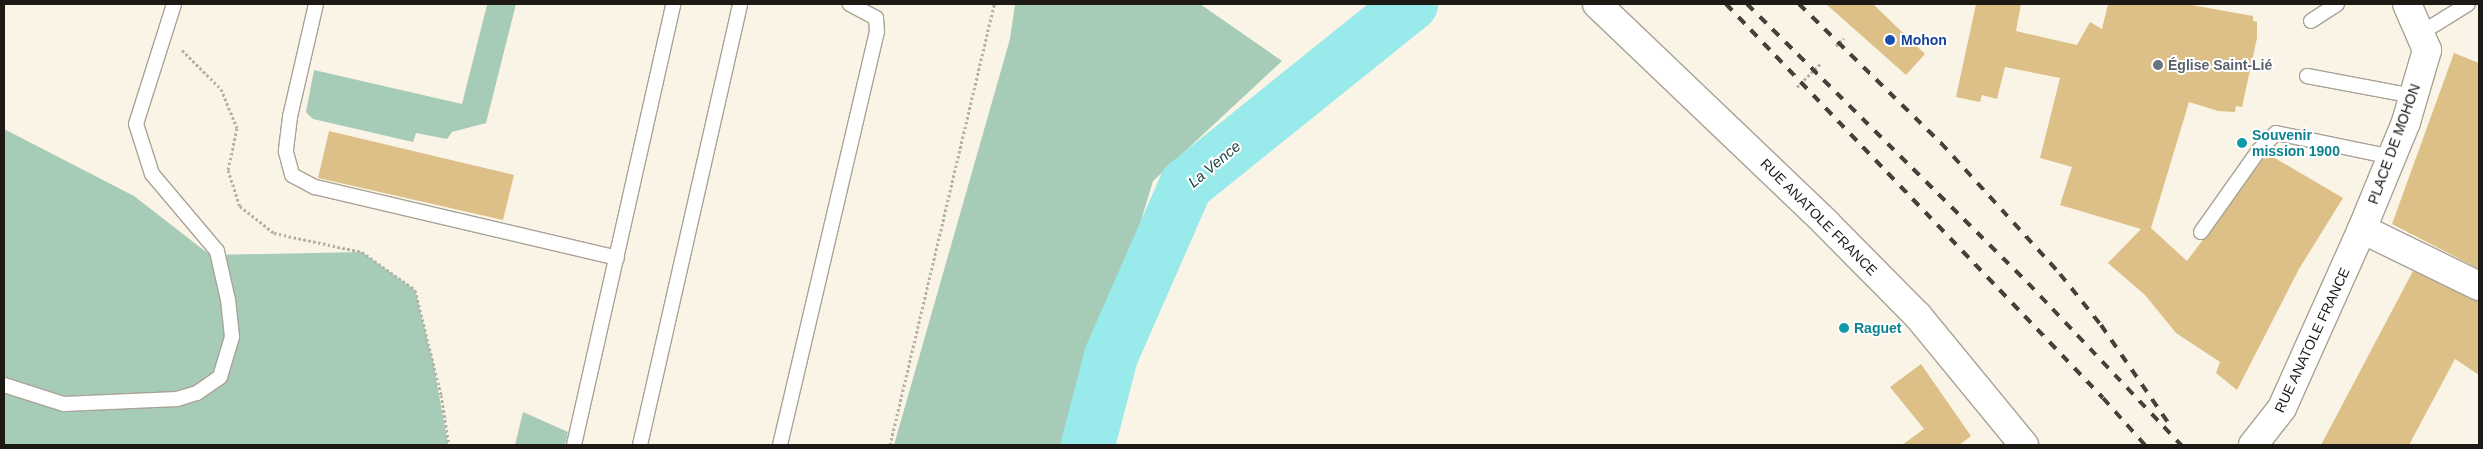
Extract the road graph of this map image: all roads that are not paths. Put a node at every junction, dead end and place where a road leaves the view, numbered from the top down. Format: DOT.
graph roads {
  1 [pos="174,4"];
  2 [pos="316,4"];
  3 [pos="673,4"];
  4 [pos="740,4"];
  5 [pos="850,4"];
  6 [pos="1597,4"];
  7 [pos="2337,4"];
  8 [pos="2407,4"];
  9 [pos="2468,4"];
  10 [pos="2311,21"];
  11 [pos="2420,33"];
  12 [pos="2307,76"];
  13 [pos="2414,96"];
  14 [pos="2392,156"];
  15 [pos="2362,229"];
  16 [pos="2201,232"];
  17 [pos="617,258"];
  18 [pos="2479,286"];
  19 [pos="4,385"];
  20 [pos="2259,439"];
  21 [pos="574,445"];
  22 [pos="640,445"];
  23 [pos="780,445"];
  24 [pos="2024,445"];
  1 -- 19 [label="lane"];
  2 -- 17 [label="lane"];
  3 -- 17 [label="lane"];
  4 -- 22 [label="lane"];
  5 -- 23 [label="lane"];
  6 -- 24 [label="street, RUE ANATOLE FRANCE"];
  7 -- 10 [label="lane"];
  8 -- 11 [label="street, PLACE DE MOHON"];
  9 -- 11 [label="lane"];
  11 -- 13 [label="street, PLACE DE MOHON"];
  12 -- 13 [label="lane"];
  13 -- 14 [label="street, PLACE DE MOHON"];
  14 -- 15 [label="street, PLACE DE MOHON"];
  14 -- 16 [label="lane"];
  15 -- 18 [label="street"];
  15 -- 20 [label="street, RUE ANATOLE FRANCE"];
  17 -- 21 [label="lane"];
}
